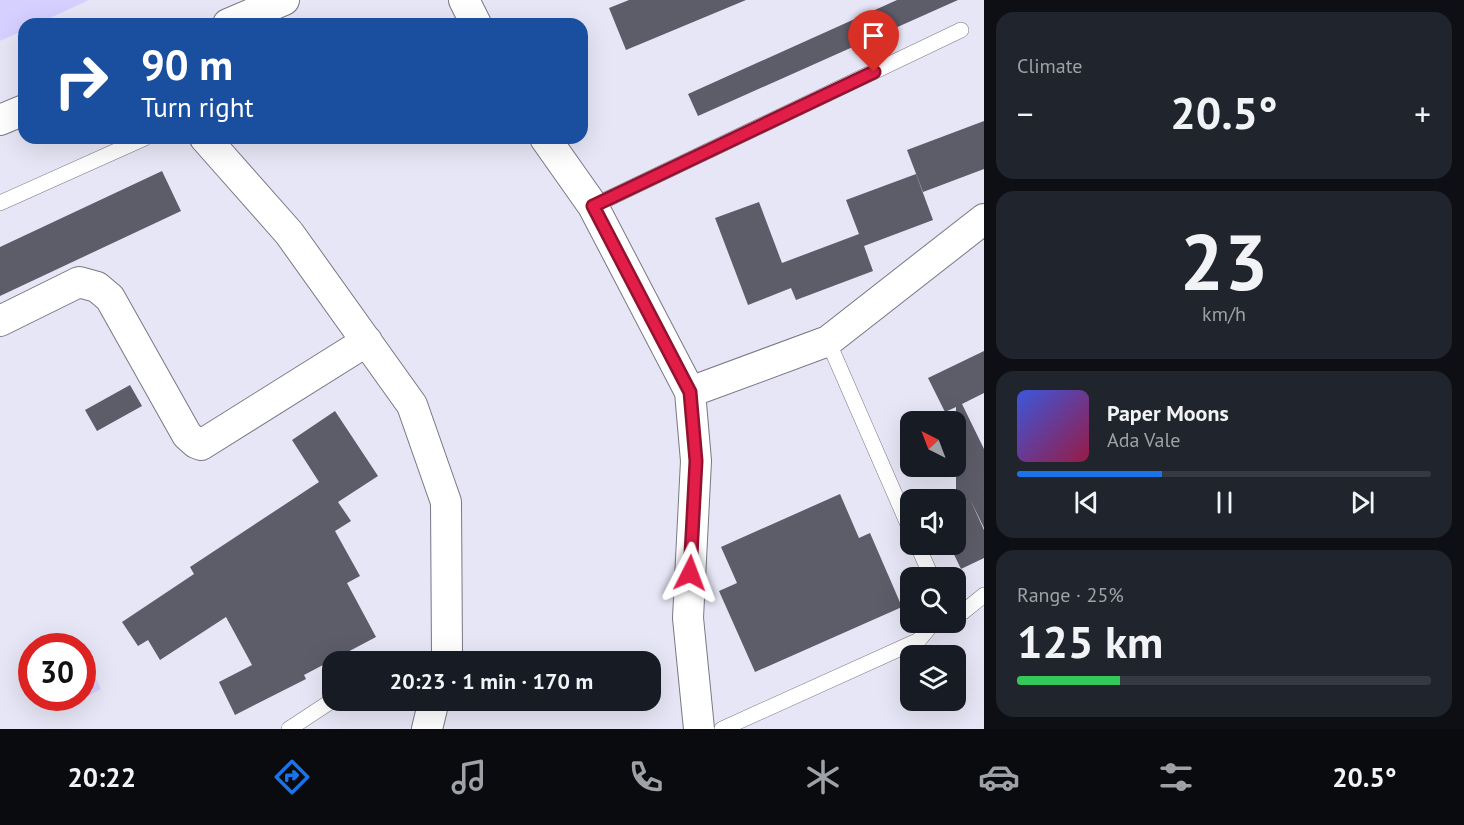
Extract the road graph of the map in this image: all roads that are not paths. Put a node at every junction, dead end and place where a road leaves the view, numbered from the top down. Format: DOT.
graph roads {
  1 [pos="284,0"];
  2 [pos="464,0"];
  3 [pos="242,18"];
  4 [pos="473,18"];
  5 [pos="961,30"];
  6 [pos="18,112"];
  7 [pos="0,120"];
  8 [pos="132,144"];
  9 [pos="210,144"];
  10 [pos="550,144"];
  11 [pos="0,203"];
  12 [pos="593,206"];
  13 [pos="984,219"];
  14 [pos="0,321"];
  15 [pos="367,341"];
  16 [pos="828,341"];
  17 [pos="690,392"];
  18 [pos="900,506"];
  19 [pos="984,595"];
  20 [pos="966,610"];
  21 [pos="925,633"];
  22 [pos="438,651"];
  23 [pos="322,707"];
  24 [pos="431,711"];
  25 [pos="289,729"];
  26 [pos="426,729"];
  27 [pos="699,729"];
  28 [pos="722,729"];
  1 -- 3 [label="street"];
  2 -- 4 [label="street"];
  5 -- 12 [label="lane"];
  6 -- 7 [label="street"];
  8 -- 11 [label="lane"];
  9 -- 15 [label="street"];
  10 -- 12 [label="street"];
  12 -- 17 [label="street"];
  13 -- 16 [label="street"];
  14 -- 15 [label="street"];
  15 -- 22 [label="street"];
  16 -- 17 [label="street"];
  16 -- 18 [label="lane"];
  17 -- 27 [label="street"];
  19 -- 20 [label="lane"];
  21 -- 28 [label="lane"];
  23 -- 25 [label="lane"];
  24 -- 26 [label="street"];
}
